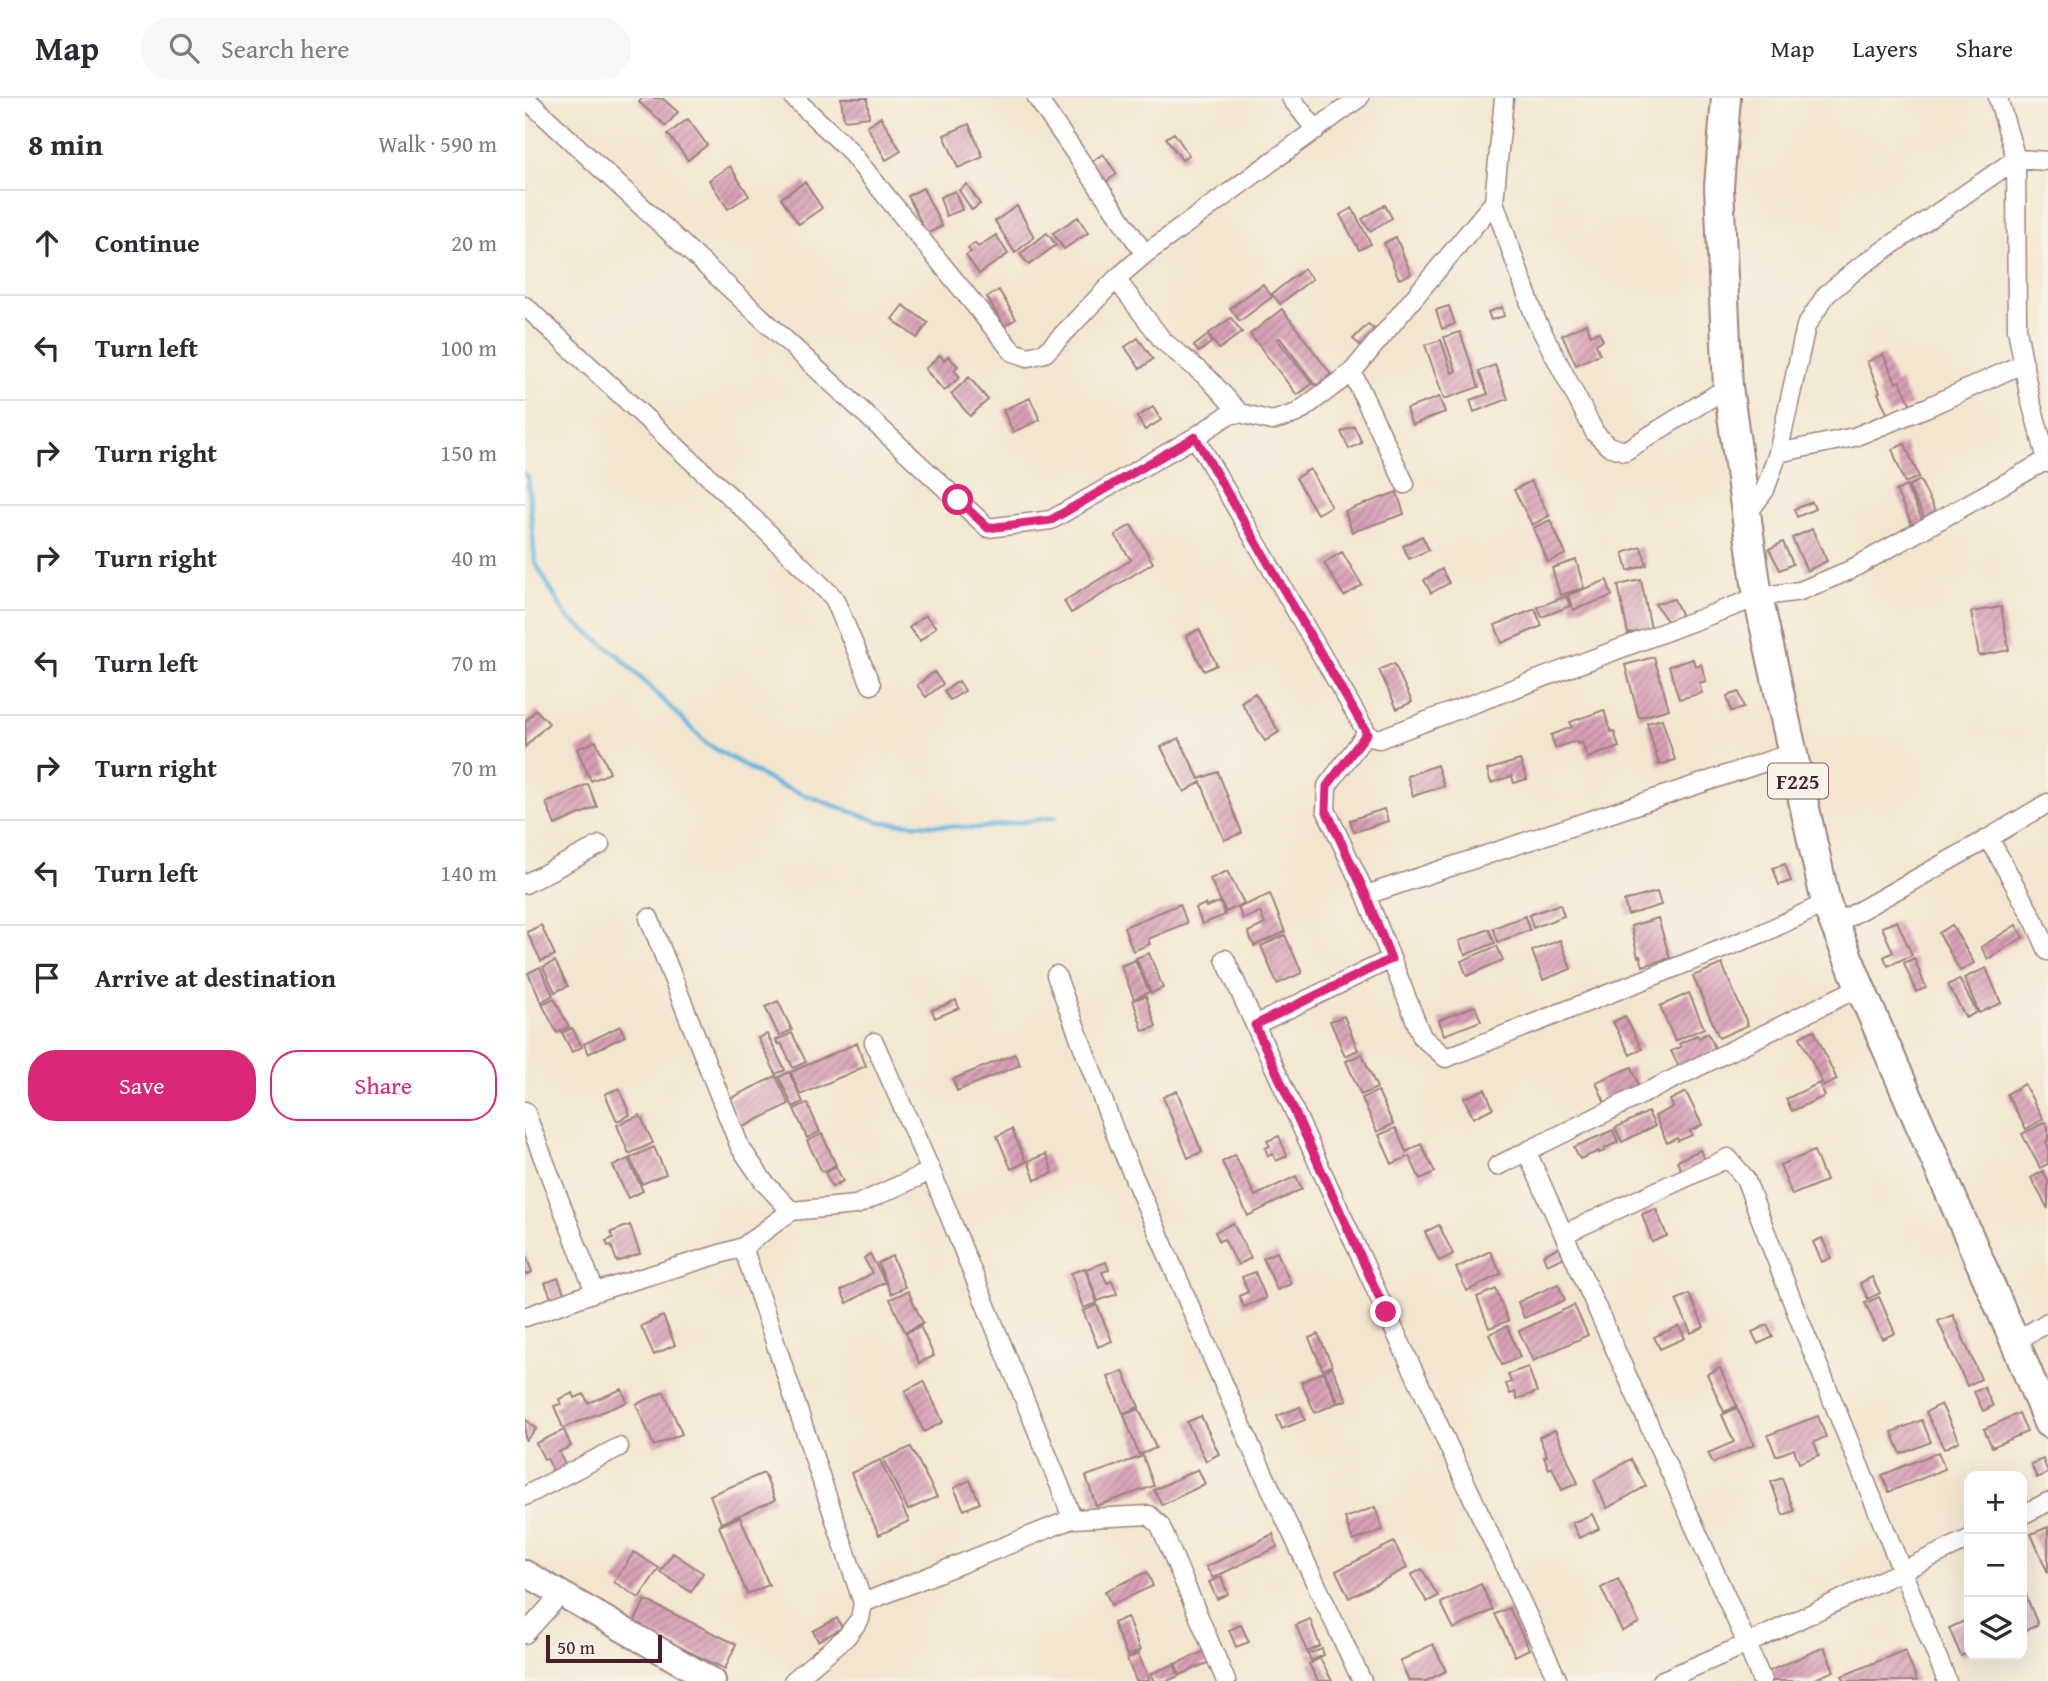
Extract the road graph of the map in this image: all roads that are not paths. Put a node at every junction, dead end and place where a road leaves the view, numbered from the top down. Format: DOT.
graph roads {
  1 [pos="525,98"];
  2 [pos="794,98"];
  3 [pos="1037,98"];
  4 [pos="1291,98"];
  5 [pos="1359,98"];
  6 [pos="1504,98"];
  7 [pos="1726,98"];
  8 [pos="1998,98"];
  9 [pos="1316,130"];
  10 [pos="2016,159"];
  11 [pos="2048,161"];
  12 [pos="1494,202"];
  13 [pos="1145,254"];
  14 [pos="1116,279"];
  15 [pos="525,306"];
  16 [pos="2024,363"];
  17 [pos="1352,372"];
  18 [pos="1728,387"];
  19 [pos="1240,413"];
  20 [pos="1195,437"];
  21 [pos="1778,453"];
  22 [pos="2047,461"];
  23 [pos="1405,484"];
  24 [pos="1746,516"];
  25 [pos="1758,597"];
  26 [pos="871,685"];
  27 [pos="1367,733"];
  28 [pos="1792,752"];
  29 [pos="2048,803"];
  30 [pos="1989,838"];
  31 [pos="600,845"];
  32 [pos="525,884"];
  33 [pos="1366,895"];
  34 [pos="1830,914"];
  35 [pos="649,918"];
  36 [pos="2048,951"];
  37 [pos="1225,959"];
  38 [pos="1391,959"];
  39 [pos="1056,975"];
  40 [pos="1860,987"];
  41 [pos="1255,1025"];
  42 [pos="874,1042"];
  43 [pos="525,1111"];
  44 [pos="1527,1152"];
  45 [pos="1497,1166"];
  46 [pos="931,1171"];
  47 [pos="791,1211"];
  48 [pos="1564,1234"];
  49 [pos="743,1247"];
  50 [pos="594,1292"];
  51 [pos="525,1317"];
  52 [pos="2048,1322"];
  53 [pos="2015,1342"];
  54 [pos="2048,1423"];
  55 [pos="619,1447"];
  56 [pos="525,1496"];
  57 [pos="2048,1502"];
  58 [pos="2027,1512"];
  59 [pos="1072,1520"];
  60 [pos="1964,1541"];
  61 [pos="1901,1571"];
  62 [pos="525,1573"];
  63 [pos="561,1594"];
  64 [pos="863,1603"];
  65 [pos="525,1634"];
  66 [pos="1747,1644"];
  67 [pos="713,1681"];
  68 [pos="793,1681"];
  69 [pos="1226,1681"];
  70 [pos="1362,1681"];
  71 [pos="1558,1681"];
  72 [pos="1661,1681"];
  73 [pos="1762,1681"];
  74 [pos="1947,1681"];
  1 -- 20 [label="street"];
  2 -- 14 [label="street"];
  3 -- 13 [label="street"];
  4 -- 9 [label="street"];
  5 -- 9 [label="street"];
  6 -- 12 [label="street"];
  7 -- 18 [label="main road, F225"];
  8 -- 10 [label="street"];
  9 -- 13 [label="street"];
  10 -- 11 [label="street"];
  10 -- 16 [label="street"];
  10 -- 21 [label="street"];
  12 -- 17 [label="street"];
  12 -- 18 [label="street"];
  13 -- 14 [label="street"];
  14 -- 19 [label="street"];
  15 -- 26 [label="street"];
  16 -- 21 [label="street"];
  16 -- 22 [label="street"];
  17 -- 19 [label="street"];
  17 -- 23 [label="street"];
  18 -- 24 [label="main road, F225"];
  19 -- 20 [label="street"];
  20 -- 27 [label="street"];
  21 -- 24 [label="street"];
  22 -- 25 [label="street"];
  24 -- 25 [label="main road, F225"];
  25 -- 27 [label="street"];
  25 -- 28 [label="main road, F225"];
  27 -- 33 [label="street"];
  28 -- 33 [label="street"];
  28 -- 34 [label="main road, F225"];
  29 -- 30 [label="street"];
  30 -- 34 [label="street"];
  30 -- 36 [label="street"];
  31 -- 32 [label="street"];
  33 -- 38 [label="street"];
  34 -- 38 [label="street"];
  34 -- 40 [label="main road, F225"];
  35 -- 47 [label="street"];
  37 -- 41 [label="street"];
  38 -- 41 [label="street"];
  39 -- 70 [label="street"];
  40 -- 44 [label="street"];
  40 -- 53 [label="main road, F225"];
  41 -- 71 [label="street"];
  42 -- 46 [label="street"];
  43 -- 50 [label="street"];
  44 -- 45 [label="street"];
  44 -- 48 [label="street"];
  46 -- 47 [label="street"];
  46 -- 59 [label="street"];
  47 -- 49 [label="street"];
  48 -- 61 [label="street"];
  48 -- 66 [label="street"];
  49 -- 50 [label="street"];
  49 -- 64 [label="street"];
  50 -- 51 [label="street"];
  52 -- 53 [label="street"];
  53 -- 54 [label="main road, F225"];
  55 -- 56 [label="street"];
  57 -- 58 [label="street"];
  59 -- 64 [label="street"];
  59 -- 69 [label="street"];
  60 -- 61 [label="street"];
  61 -- 66 [label="street"];
  61 -- 74 [label="street"];
  62 -- 63 [label="street"];
  63 -- 65 [label="street"];
  63 -- 67 [label="street"];
  64 -- 68 [label="street"];
  66 -- 72 [label="street"];
  66 -- 73 [label="street"];
}
